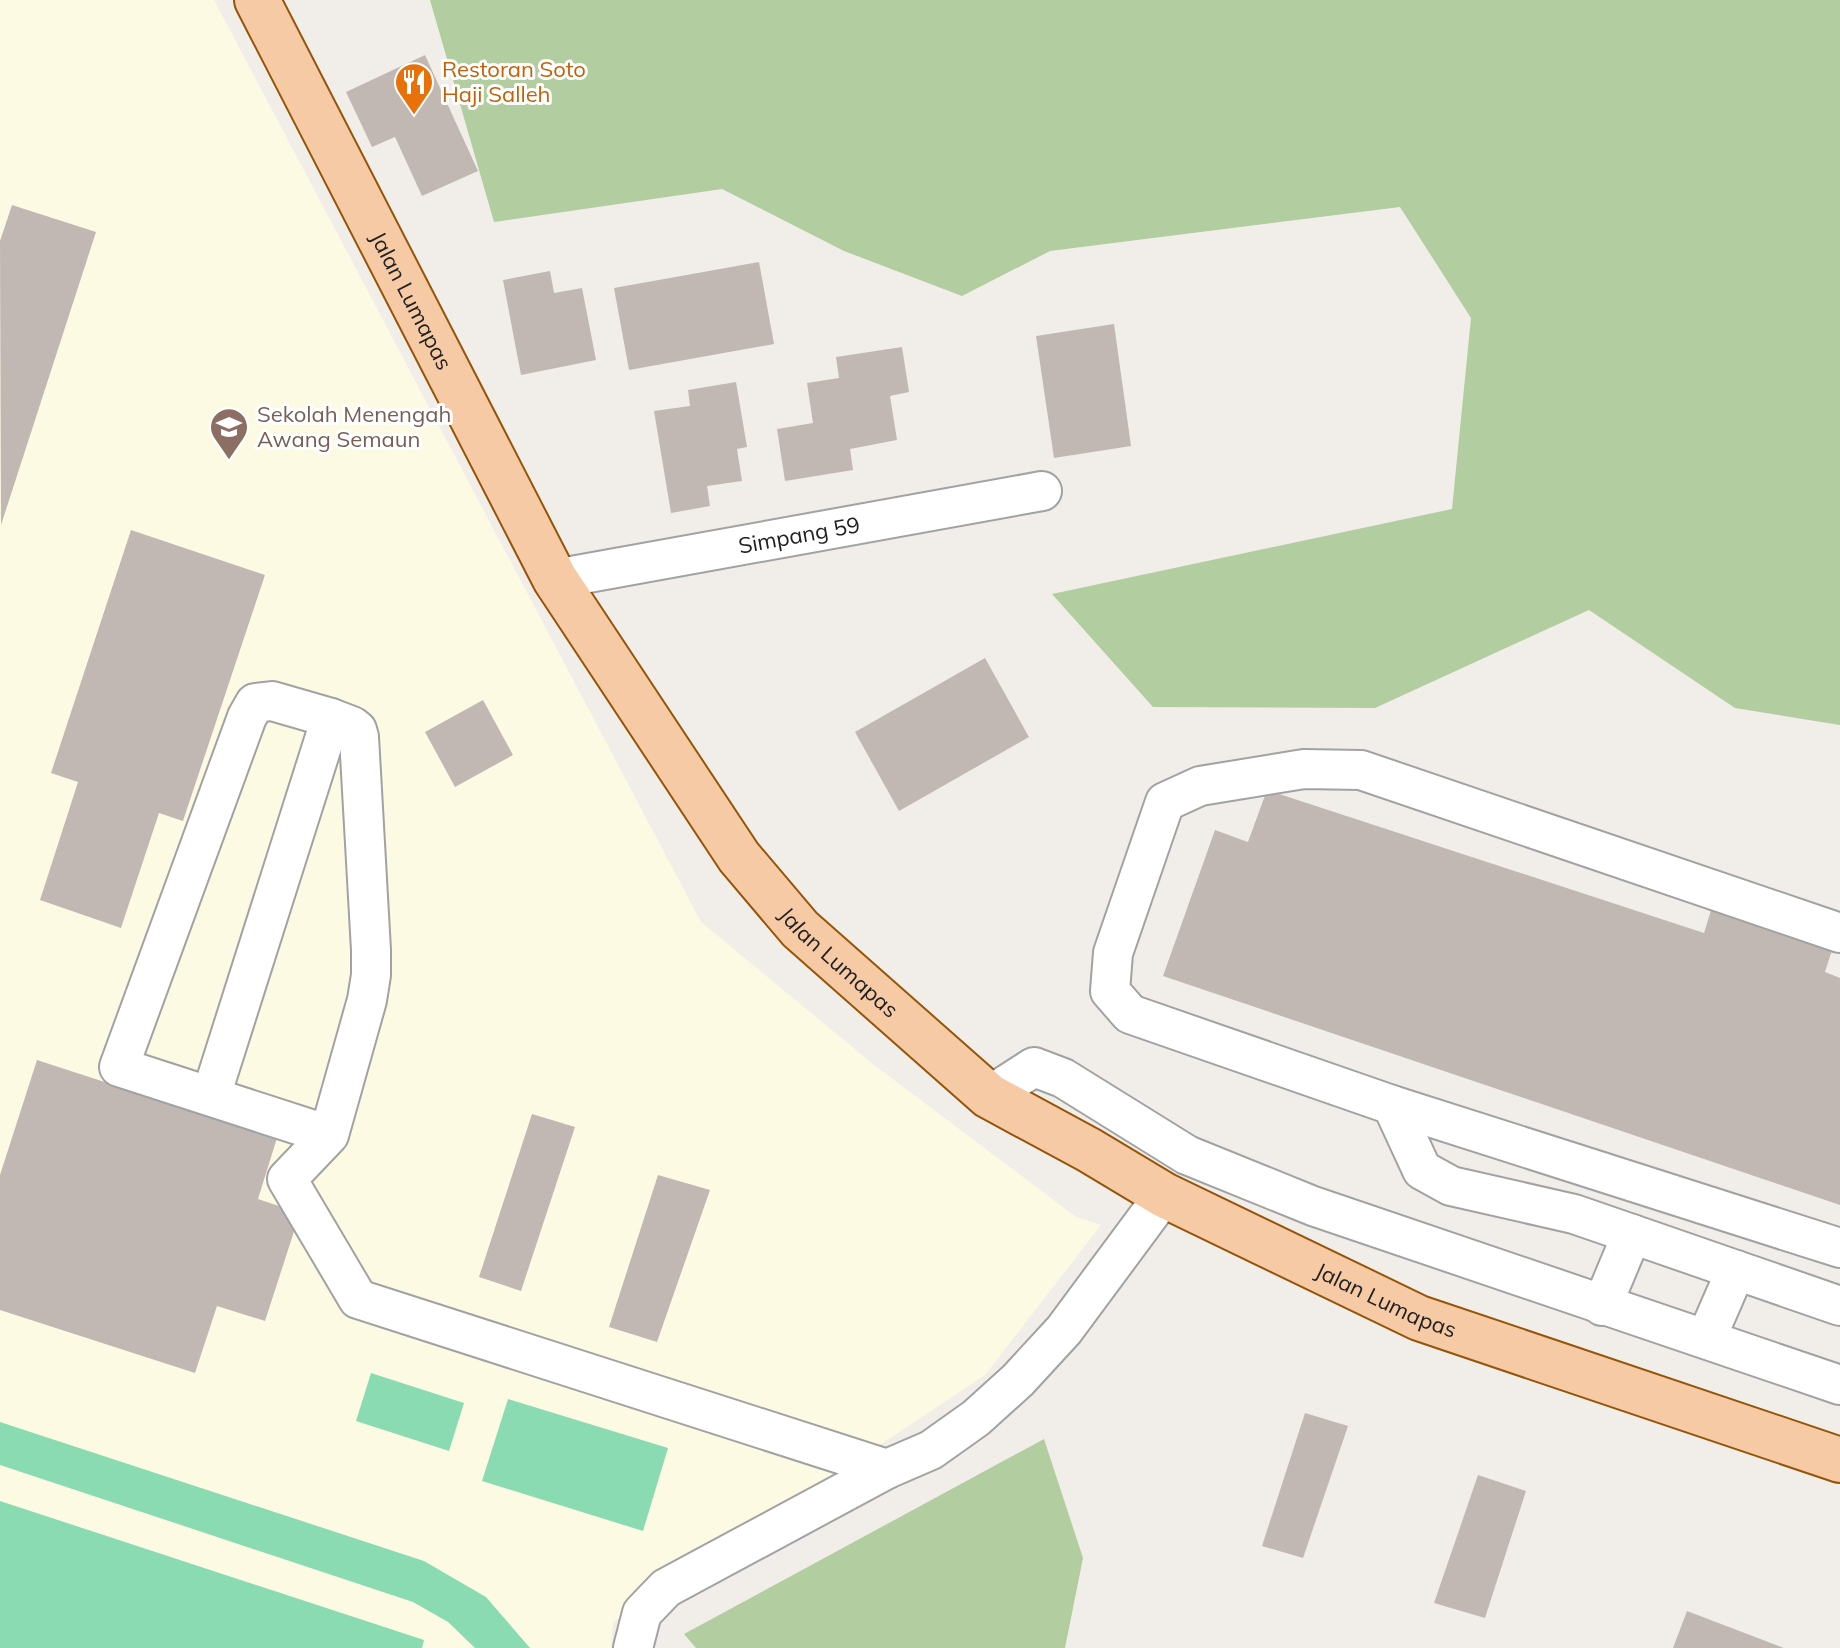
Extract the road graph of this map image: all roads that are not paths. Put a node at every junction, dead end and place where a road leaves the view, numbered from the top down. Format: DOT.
graph roads {
  1 [pos="257,0"];
  2 [pos="1042,491"];
  3 [pos="555,579"];
  4 [pos="331,718"];
  5 [pos="1840,933"];
  6 [pos="211,1096"];
  7 [pos="989,1096"];
  8 [pos="1392,1105"];
  9 [pos="329,1135"];
  10 [pos="1164,1195"];
  11 [pos="1632,1234"];
  12 [pos="1840,1248"];
  13 [pos="1736,1270"];
  14 [pos="1602,1306"];
  15 [pos="1840,1306"];
  16 [pos="1706,1339"];
  17 [pos="1840,1385"];
  18 [pos="1840,1460"];
  19 [pos="887,1469"];
  20 [pos="633,1648"];
  1 -- 3 [label="main road, Jalan Lumapas"];
  2 -- 3 [label="street, Simpang 59"];
  3 -- 7 [label="main road, Jalan Lumapas"];
  4 -- 6 [label="street"];
  4 -- 6 [label="street"];
  4 -- 9 [label="street"];
  5 -- 8 [label="street"];
  6 -- 9 [label="street"];
  7 -- 10 [label="main road, Jalan Lumapas"];
  7 -- 14 [label="street"];
  8 -- 11 [label="street"];
  8 -- 12 [label="street"];
  9 -- 19 [label="street"];
  10 -- 18 [label="main road, Jalan Lumapas"];
  10 -- 19 [label="street"];
  11 -- 13 [label="street"];
  11 -- 14 [label="street"];
  13 -- 15 [label="street"];
  13 -- 16 [label="street"];
  14 -- 16 [label="street"];
  16 -- 17 [label="street"];
  19 -- 20 [label="street"];
}
